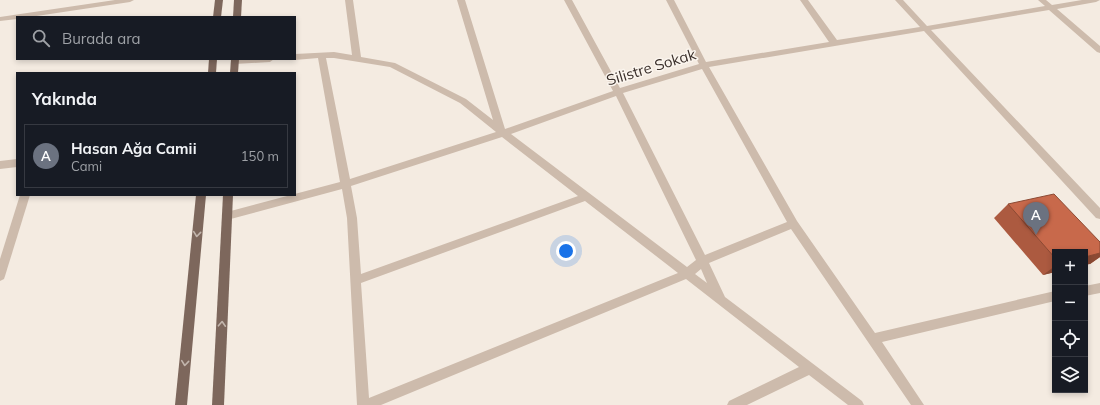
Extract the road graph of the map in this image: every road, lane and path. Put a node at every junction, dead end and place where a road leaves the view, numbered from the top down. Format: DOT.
graph roads {
  1 [pos="130,0"];
  2 [pos="219,0"];
  3 [pos="239,0"];
  4 [pos="349,0"];
  5 [pos="461,0"];
  6 [pos="568,0"];
  7 [pos="670,0"];
  8 [pos="804,0"];
  9 [pos="899,0"];
  10 [pos="1042,0"];
  11 [pos="1096,0"];
  12 [pos="1051,8"];
  13 [pos="21,16"];
  14 [pos="217,16"];
  15 [pos="237,16"];
  16 [pos="16,17"];
  17 [pos="0,19"];
  18 [pos="925,29"];
  19 [pos="836,44"];
  20 [pos="1100,50"];
  21 [pos="322,56"];
  22 [pos="296,57"];
  23 [pos="357,59"];
  24 [pos="214,60"];
  25 [pos="235,60"];
  26 [pos="704,65"];
  27 [pos="212,72"];
  28 [pos="234,72"];
  29 [pos="618,92"];
  30 [pos="502,132"];
  31 [pos="16,163"];
  32 [pos="0,165"];
  33 [pos="346,184"];
  34 [pos="25,196"];
  35 [pos="201,196"];
  36 [pos="228,196"];
  37 [pos="586,197"];
  38 [pos="1100,215"];
  39 [pos="227,216"];
  40 [pos="793,224"];
  41 [pos="702,261"];
  42 [pos="687,274"];
  43 [pos="0,276"];
  44 [pos="356,280"];
  45 [pos="1100,288"];
  46 [pos="1088,290"];
  47 [pos="1052,297"];
  48 [pos="721,300"];
  49 [pos="873,339"];
  50 [pos="810,368"];
  51 [pos="181,405"];
  52 [pos="218,405"];
  53 [pos="364,405"];
  54 [pos="733,405"];
  55 [pos="858,405"];
  56 [pos="918,405"];
  1 -- 13 [label="street"];
  2 -- 14 [label="main road"];
  3 -- 15 [label="main road"];
  4 -- 23 [label="street"];
  5 -- 30 [label="street"];
  6 -- 29 [label="street"];
  7 -- 26 [label="street"];
  8 -- 19 [label="street"];
  9 -- 18 [label="street"];
  10 -- 12 [label="street"];
  11 -- 12 [label="street, Silistre Sokak"];
  12 -- 18 [label="street, Silistre Sokak"];
  12 -- 20 [label="street"];
  16 -- 17 [label="street"];
  18 -- 19 [label="street, Silistre Sokak"];
  18 -- 38 [label="street"];
  19 -- 26 [label="street, Silistre Sokak"];
  21 -- 22 [label="street"];
  21 -- 23 [label="street"];
  21 -- 33 [label="street"];
  23 -- 30 [label="street"];
  24 -- 27 [label="main road"];
  25 -- 28 [label="main road"];
  26 -- 29 [label="street, Silistre Sokak"];
  26 -- 40 [label="street"];
  29 -- 30 [label="street, Silistre Sokak"];
  29 -- 41 [label="street"];
  30 -- 33 [label="street, Silistre Sokak"];
  30 -- 37 [label="street"];
  31 -- 32 [label="street"];
  33 -- 39 [label="street, Silistre Sokak"];
  33 -- 44 [label="street"];
  34 -- 43 [label="street"];
  35 -- 51 [label="main road, one-way"];
  36 -- 39 [label="main road"];
  37 -- 42 [label="street"];
  37 -- 44 [label="street"];
  52 -- 39 [label="main road, one-way"];
  40 -- 41 [label="street"];
  40 -- 49 [label="street"];
  41 -- 42 [label="street"];
  41 -- 48 [label="street"];
  42 -- 48 [label="street"];
  42 -- 53 [label="street"];
  44 -- 53 [label="street"];
  45 -- 46 [label="street"];
  47 -- 49 [label="street"];
  48 -- 50 [label="street"];
  49 -- 56 [label="street"];
  50 -- 54 [label="street"];
  50 -- 55 [label="street"];
}
